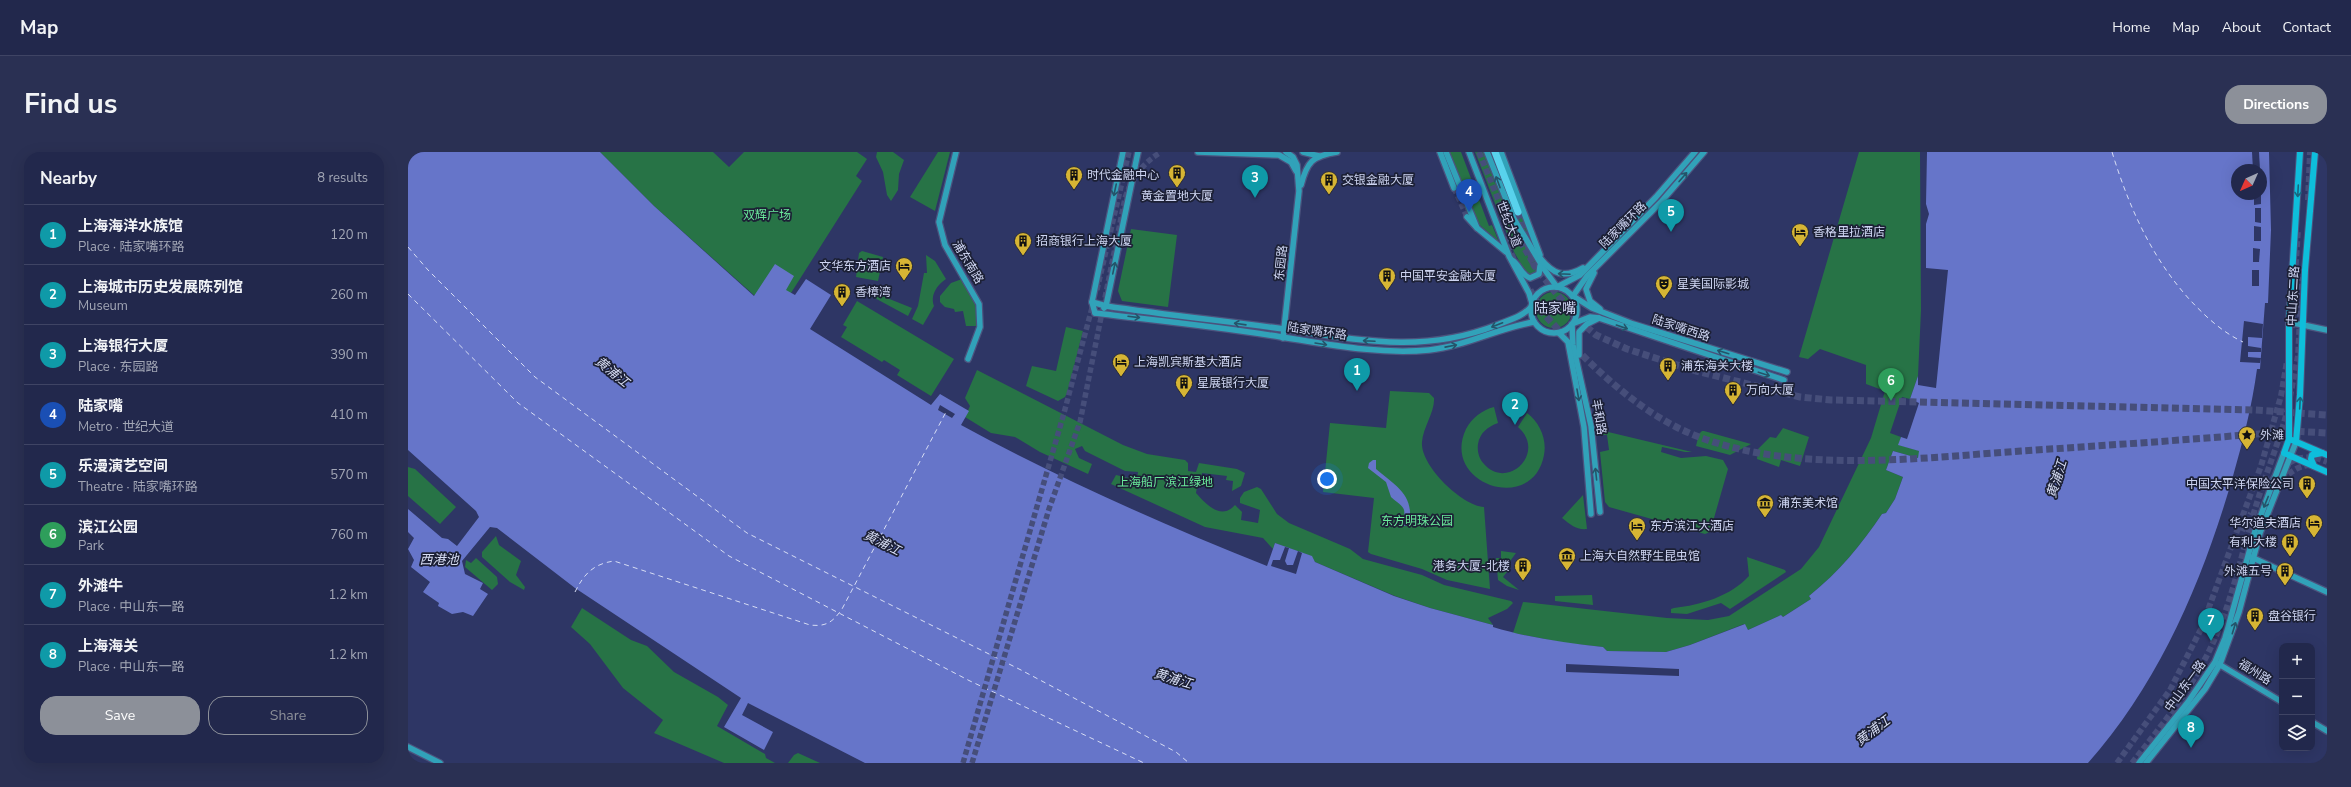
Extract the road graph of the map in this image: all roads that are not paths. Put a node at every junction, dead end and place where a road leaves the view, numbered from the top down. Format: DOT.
graph roads {
  1 [pos="956,152"];
  2 [pos="1123,152"];
  3 [pos="1138,152"];
  4 [pos="1198,152"];
  5 [pos="1286,152"];
  6 [pos="1303,152"];
  7 [pos="1337,152"];
  8 [pos="1440,152"];
  9 [pos="1446,152"];
  10 [pos="1469,152"];
  11 [pos="1487,152"];
  12 [pos="1495,152"];
  13 [pos="1501,152"];
  14 [pos="1695,152"];
  15 [pos="1704,152"];
  16 [pos="2300,152"];
  17 [pos="2315,152"];
  18 [pos="1319,156"];
  19 [pos="1454,188"];
  20 [pos="1299,191"];
  21 [pos="1518,212"];
  22 [pos="1467,216"];
  23 [pos="1477,228"];
  24 [pos="1510,258"];
  25 [pos="1541,261"];
  26 [pos="1590,265"];
  27 [pos="1598,266"];
  28 [pos="1557,287"];
  29 [pos="1573,296"];
  30 [pos="1092,302"];
  31 [pos="1531,305"];
  32 [pos="1106,306"];
  33 [pos="1095,313"];
  34 [pos="1608,314"];
  35 [pos="1599,318"];
  36 [pos="1534,322"];
  37 [pos="2289,322"];
  38 [pos="2303,323"];
  39 [pos="1572,325"];
  40 [pos="1284,329"];
  41 [pos="2327,330"];
  42 [pos="1560,333"];
  43 [pos="1283,338"];
  44 [pos="968,358"];
  45 [pos="1787,372"];
  46 [pos="1579,373"];
  47 [pos="1784,380"];
  48 [pos="2288,439"];
  49 [pos="2296,442"];
  50 [pos="2284,453"];
  51 [pos="2325,454"];
  52 [pos="2291,456"];
  53 [pos="2317,468"];
  54 [pos="2327,472"];
  55 [pos="1600,512"];
  56 [pos="1591,514"];
  57 [pos="2247,556"];
  58 [pos="2253,558"];
  59 [pos="2327,592"];
  60 [pos="2218,663"];
  61 [pos="2279,700"];
  62 [pos="2315,724"];
  63 [pos="2327,731"];
  64 [pos="408,747"];
  65 [pos="440,763"];
  66 [pos="2139,763"];
  67 [pos="2146,763"];
  1 -- 44 [label="main road, 浦东南路"];
  2 -- 30 [label="main road, one-way"];
  32 -- 3 [label="main road, one-way"];
  4 -- 20 [label="main road"];
  5 -- 20 [label="main road"];
  6 -- 18 [label="main road"];
  7 -- 18 [label="main road"];
  8 -- 19 [label="main road"];
  9 -- 23 [label="main road"];
  10 -- 24 [label="main road, 世纪大道"];
  25 -- 11 [label="main road, 世纪大道, one-way"];
  12 -- 21 [label="highway"];
  13 -- 25 [label="main road"];
  14 -- 26 [label="main road, 陆家嘴环路"];
  27 -- 15 [label="main road, 陆家嘴环路, one-way"];
  16 -- 37 [label="main road, 中山东二路, one-way"];
  17 -- 38 [label="main road, 中山东二路"];
  18 -- 20 [label="main road"];
  20 -- 40 [label="main road, 东园路"];
  22 -- 23 [label="main road"];
  23 -- 24 [label="main road"];
  24 -- 25 [label="main road"];
  24 -- 31 [label="main road, 世纪大道"];
  26 -- 25 [label="main road, one-way"];
  25 -- 28 [label="main road, 世纪大道"];
  26 -- 28 [label="main road, 陆家嘴环路"];
  27 -- 29 [label="main road, 陆家嘴环路"];
  27 -- 34 [label="main road"];
  28 -- 29 [label="main road"];
  28 -- 31 [label="main road"];
  29 -- 34 [label="main road, 陆家嘴西路"];
  29 -- 39 [label="main road"];
  30 -- 32 [label="main road, 陆家嘴环路"];
  30 -- 33 [label="main road"];
  31 -- 36 [label="main road"];
  31 -- 40 [label="main road, 陆家嘴环路, one-way"];
  32 -- 33 [label="main road"];
  40 -- 32 [label="main road, 陆家嘴环路, one-way"];
  33 -- 43 [label="main road, 陆家嘴环路, one-way"];
  45 -- 34 [label="main road, 陆家嘴西路, one-way"];
  35 -- 39 [label="main road, 陆家嘴西路"];
  35 -- 46 [label="main road"];
  35 -- 47 [label="main road, 陆家嘴西路, one-way"];
  36 -- 42 [label="main road"];
  43 -- 36 [label="main road, 陆家嘴环路, one-way"];
  37 -- 38 [label="main road"];
  37 -- 48 [label="main road, 中山东二路"];
  38 -- 41 [label="main road"];
  49 -- 38 [label="main road, 中山东二路, one-way"];
  39 -- 42 [label="main road"];
  39 -- 46 [label="main road, 丰和路"];
  40 -- 43 [label="main road, 东园路"];
  42 -- 56 [label="main road, 丰和路, one-way"];
  55 -- 46 [label="main road, 丰和路, one-way"];
  48 -- 49 [label="main road"];
  48 -- 50 [label="main road, 中山东二路"];
  49 -- 51 [label="main road"];
  49 -- 52 [label="main road, 中山东一路"];
  50 -- 52 [label="main road"];
  50 -- 57 [label="main road, 中山东一路, one-way"];
  51 -- 53 [label="main road"];
  52 -- 53 [label="main road"];
  52 -- 58 [label="main road, 中山东一路"];
  53 -- 54 [label="main road"];
  57 -- 58 [label="main road"];
  57 -- 60 [label="main road, 中山东一路"];
  58 -- 59 [label="main road"];
  60 -- 58 [label="main road, 中山东一路, one-way"];
  60 -- 61 [label="main road, 福州路"];
  60 -- 66 [label="main road, 中山东一路"];
  60 -- 67 [label="main road, 中山东一路"];
  62 -- 63 [label="main road"];
  64 -- 65 [label="main road"];
}
